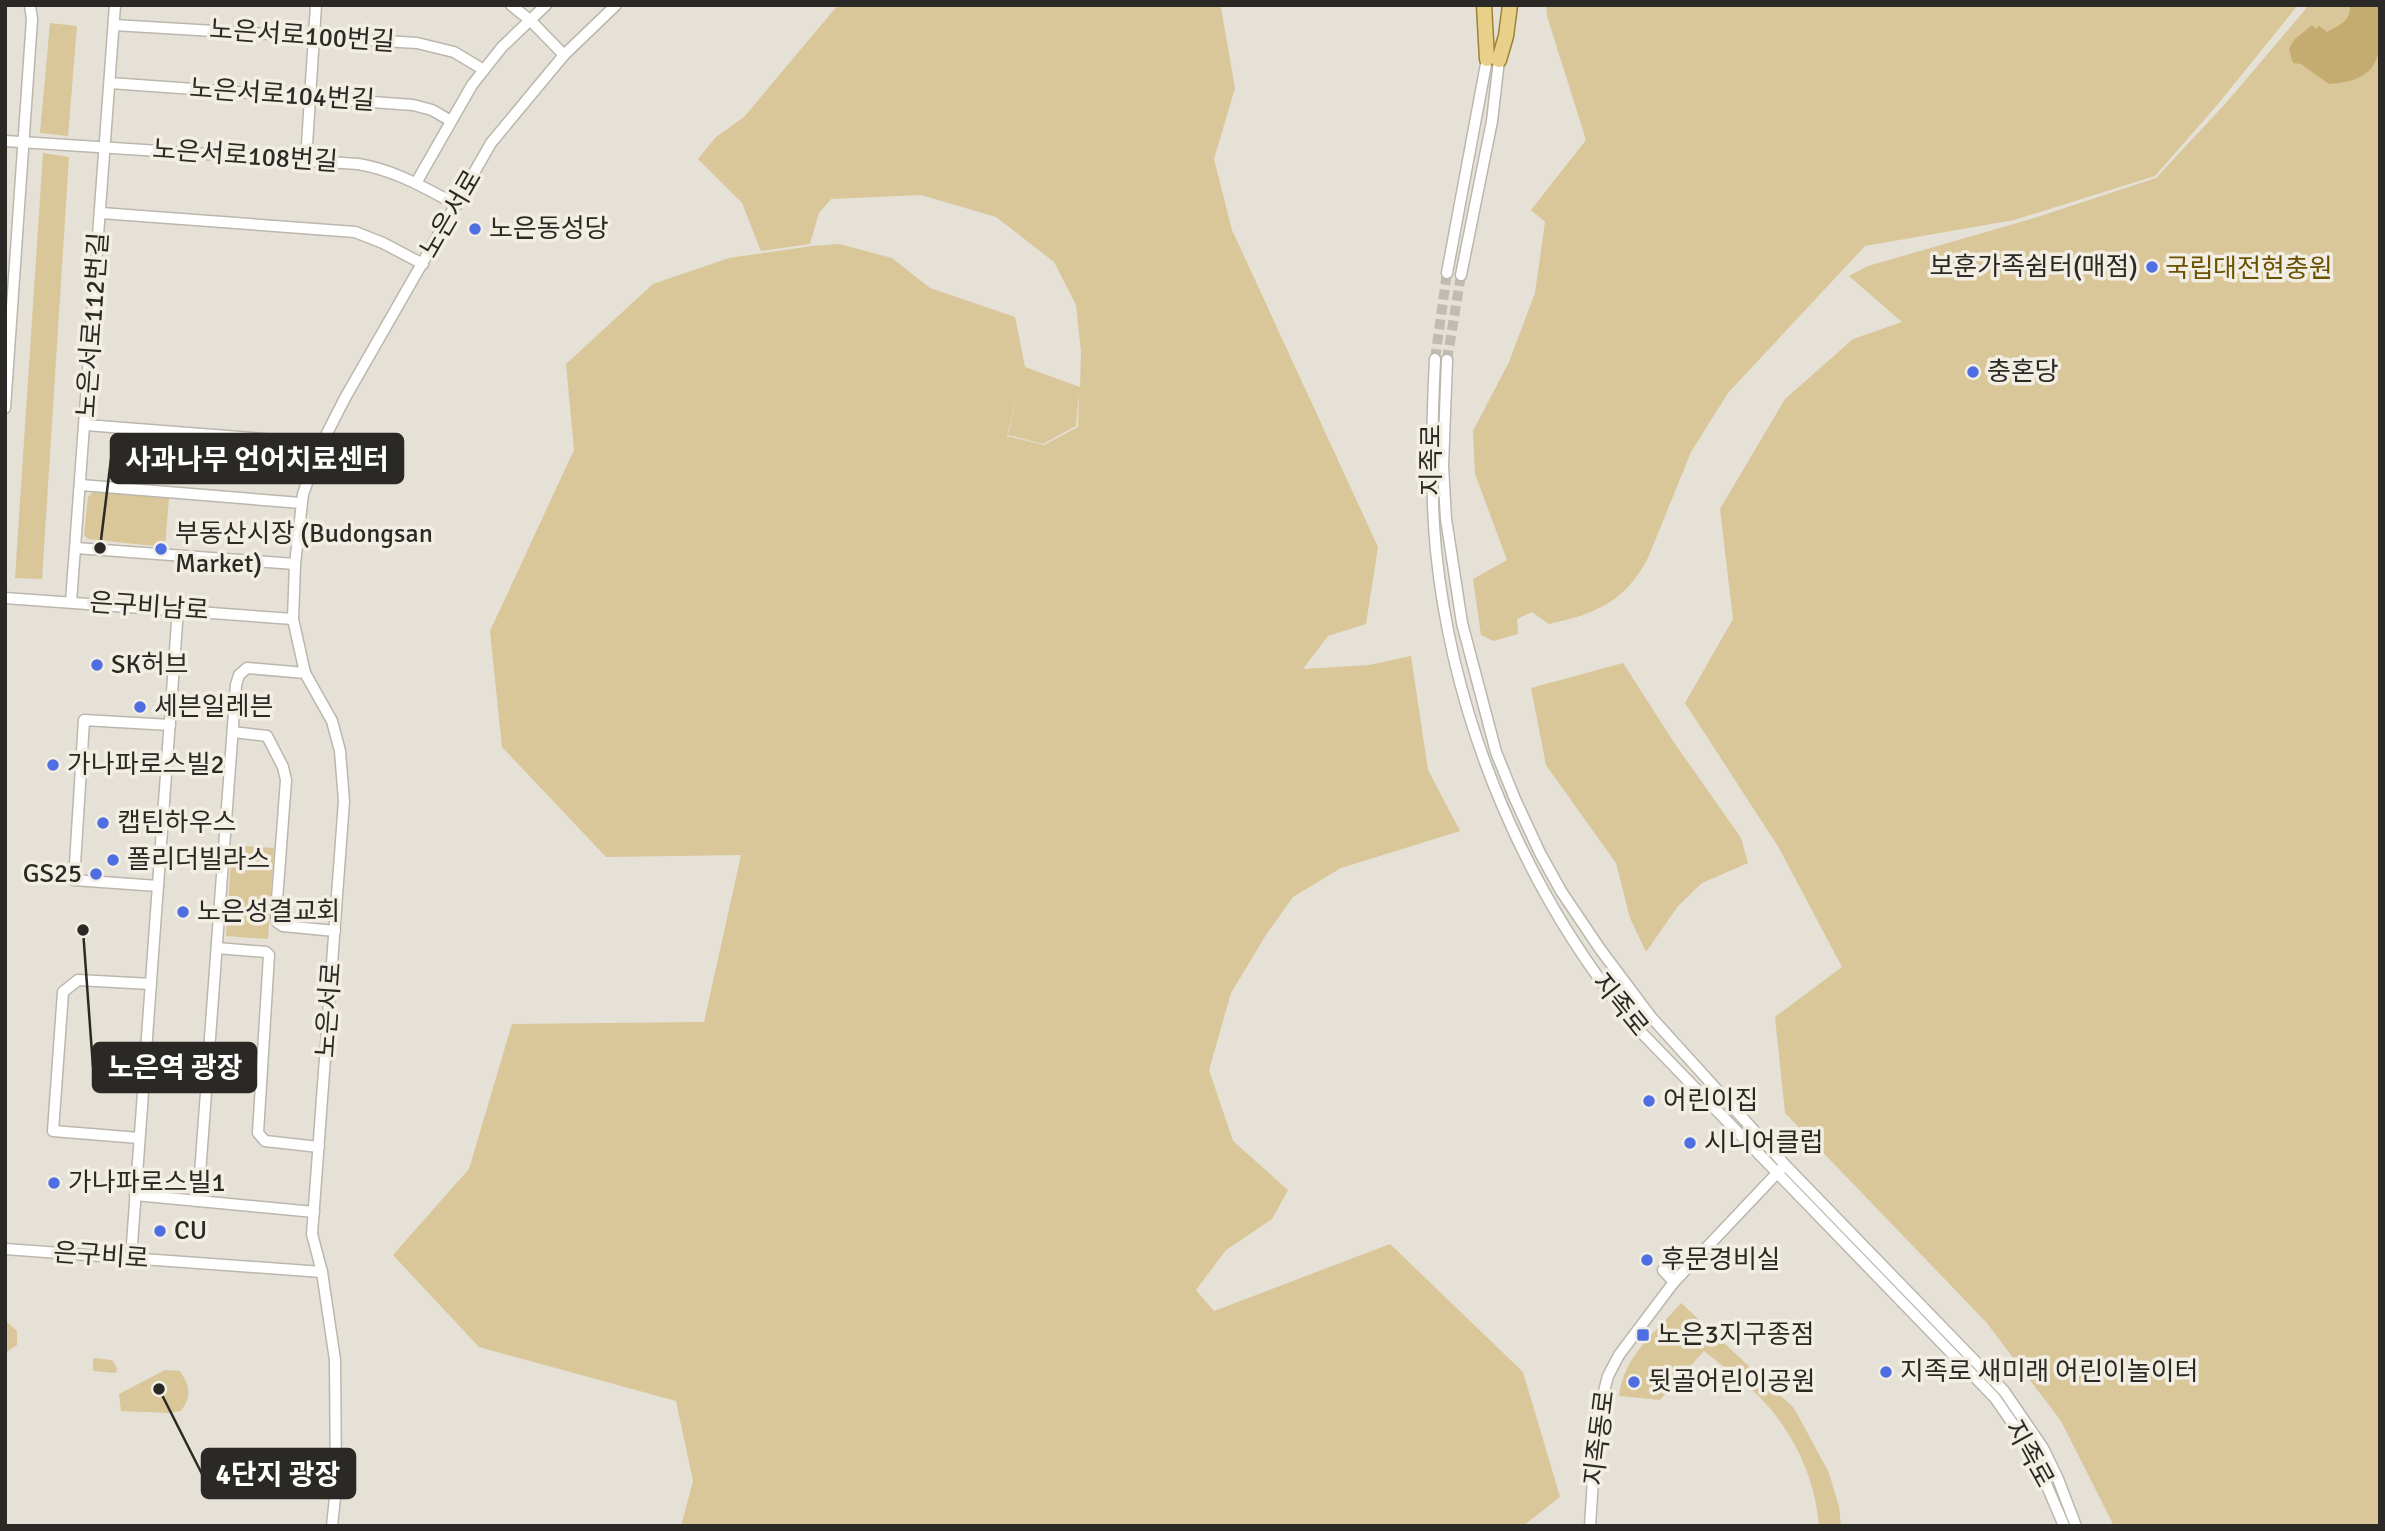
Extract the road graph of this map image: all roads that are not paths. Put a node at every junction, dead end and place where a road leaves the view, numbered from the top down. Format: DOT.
graph roads {
  1 [pos="30,5"];
  2 [pos="38,5"];
  3 [pos="115,5"];
  4 [pos="316,5"];
  5 [pos="511,5"];
  6 [pos="546,5"];
  7 [pos="616,5"];
  8 [pos="1483,5"];
  9 [pos="1490,5"];
  10 [pos="1500,5"];
  11 [pos="1510,5"];
  12 [pos="32,19"];
  13 [pos="531,21"];
  14 [pos="114,25"];
  15 [pos="314,37"];
  16 [pos="564,55"];
  17 [pos="1493,59"];
  18 [pos="484,70"];
  19 [pos="110,83"];
  20 [pos="310,97"];
  21 [pos="451,121"];
  22 [pos="5,141"];
  23 [pos="23,142"];
  24 [pos="105,146"];
  25 [pos="306,160"];
  26 [pos="416,183"];
  27 [pos="457,205"];
  28 [pos="101,213"];
  29 [pos="423,264"];
  30 [pos="1447,273"];
  31 [pos="1461,275"];
  32 [pos="1435,359"];
  33 [pos="1447,360"];
  34 [pos="5,408"];
  35 [pos="86,425"];
  36 [pos="320,447"];
  37 [pos="81,485"];
  38 [pos="301,503"];
  39 [pos="76,548"];
  40 [pos="295,564"];
  41 [pos="5,598"];
  42 [pos="71,602"];
  43 [pos="178,609"];
  44 [pos="293,619"];
  45 [pos="304,673"];
  46 [pos="170,725"];
  47 [pos="233,732"];
  48 [pos="158,886"];
  49 [pos="335,931"];
  50 [pos="217,948"];
  51 [pos="151,984"];
  52 [pos="139,1138"];
  53 [pos="319,1147"];
  54 [pos="1781,1169"];
  55 [pos="135,1195"];
  56 [pos="198,1200"];
  57 [pos="314,1212"];
  58 [pos="5,1249"];
  59 [pos="131,1258"];
  60 [pos="1663,1270"];
  61 [pos="322,1272"];
  62 [pos="1674,1282"];
  63 [pos="332,1526"];
  64 [pos="1590,1526"];
  65 [pos="2064,1526"];
  66 [pos="2076,1526"];
  1 -- 12 [label="street"];
  2 -- 12 [label="street"];
  3 -- 14 [label="street"];
  4 -- 15 [label="street"];
  5 -- 13 [label="street"];
  6 -- 13 [label="street"];
  7 -- 16 [label="street, 노은서로"];
  8 -- 17 [label="main road"];
  9 -- 17 [label="main road"];
  10 -- 17 [label="main road"];
  11 -- 17 [label="main road"];
  12 -- 23 [label="street"];
  13 -- 16 [label="street"];
  13 -- 18 [label="street"];
  14 -- 15 [label="street, 노은서로100번길"];
  14 -- 19 [label="street"];
  15 -- 18 [label="street, 노은서로100번길"];
  15 -- 20 [label="street"];
  16 -- 27 [label="street, 노은서로"];
  17 -- 30 [label="street"];
  17 -- 31 [label="street"];
  18 -- 21 [label="street"];
  19 -- 20 [label="street, 노은서로104번길"];
  19 -- 24 [label="street"];
  20 -- 21 [label="street, 노은서로104번길"];
  20 -- 25 [label="street"];
  21 -- 26 [label="street"];
  22 -- 23 [label="street, 노은서로108번길"];
  23 -- 24 [label="street, 노은서로108번길"];
  23 -- 34 [label="street"];
  24 -- 25 [label="street, 노은서로108번길"];
  24 -- 28 [label="street"];
  25 -- 26 [label="street, 노은서로108번길"];
  26 -- 27 [label="street, 노은서로108번길"];
  27 -- 29 [label="street, 노은서로"];
  28 -- 29 [label="street, 노은서로112번길"];
  28 -- 35 [label="street, 노은서로112번길"];
  29 -- 36 [label="street, 노은서로"];
  32 -- 54 [label="street, 지족로"];
  33 -- 54 [label="street, 지족로"];
  35 -- 36 [label="street"];
  35 -- 37 [label="street, 노은서로112번길"];
  36 -- 38 [label="street, 노은서로"];
  37 -- 38 [label="street"];
  37 -- 39 [label="street, 노은서로112번길"];
  38 -- 40 [label="street, 노은서로"];
  39 -- 40 [label="street"];
  39 -- 42 [label="street, 노은서로112번길"];
  40 -- 44 [label="street, 노은서로"];
  41 -- 42 [label="street, 은구비남로"];
  42 -- 43 [label="street, 은구비남로"];
  43 -- 44 [label="street, 은구비남로"];
  43 -- 46 [label="street"];
  44 -- 45 [label="street, 노은서로"];
  45 -- 47 [label="street"];
  45 -- 49 [label="street, 노은서로"];
  46 -- 48 [label="street"];
  46 -- 48 [label="street"];
  47 -- 49 [label="street"];
  47 -- 50 [label="street"];
  48 -- 51 [label="street"];
  49 -- 53 [label="street, 노은서로"];
  50 -- 53 [label="street"];
  50 -- 56 [label="street"];
  51 -- 52 [label="street"];
  51 -- 52 [label="street"];
  52 -- 55 [label="street"];
  53 -- 57 [label="street, 노은서로"];
  54 -- 62 [label="street, 지족동로"];
  54 -- 65 [label="street, 지족로"];
  54 -- 66 [label="street, 지족로"];
  55 -- 56 [label="street"];
  55 -- 59 [label="street"];
  56 -- 57 [label="street"];
  57 -- 61 [label="street, 노은서로"];
  58 -- 59 [label="street, 은구비로"];
  59 -- 61 [label="street, 은구비로"];
  60 -- 62 [label="street"];
  61 -- 63 [label="street, 노은서로"];
  62 -- 64 [label="street, 지족동로"];
}
